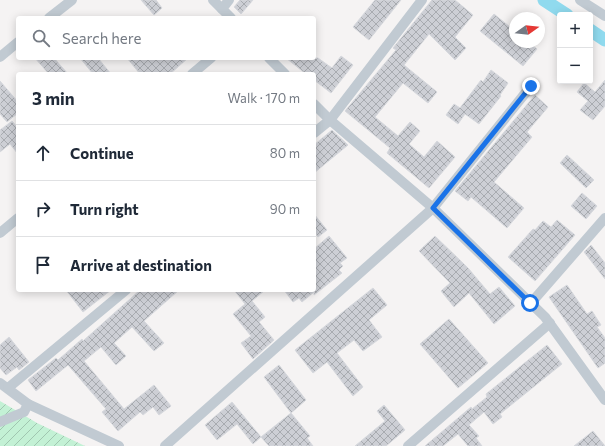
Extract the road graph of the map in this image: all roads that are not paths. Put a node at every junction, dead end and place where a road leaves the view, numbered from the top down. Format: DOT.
graph roads {
  1 [pos="72,0"];
  2 [pos="213,0"];
  3 [pos="229,0"];
  4 [pos="422,0"];
  5 [pos="580,0"];
  6 [pos="222,9"];
  7 [pos="52,16"];
  8 [pos="228,16"];
  9 [pos="605,16"];
  10 [pos="16,44"];
  11 [pos="0,56"];
  12 [pos="209,60"];
  13 [pos="271,60"];
  14 [pos="194,72"];
  15 [pos="283,72"];
  16 [pos="531,86"];
  17 [pos="316,106"];
  18 [pos="330,120"];
  19 [pos="316,131"];
  20 [pos="433,208"];
  21 [pos="605,218"];
  22 [pos="16,220"];
  23 [pos="0,233"];
  24 [pos="123,292"];
  25 [pos="530,303"];
  26 [pos="550,324"];
  27 [pos="4,386"];
  28 [pos="605,400"];
  29 [pos="28,404"];
  30 [pos="0,422"];
  31 [pos="119,446"];
  32 [pos="165,446"];
  33 [pos="408,446"];
  1 -- 7 [label="street"];
  2 -- 6 [label="street"];
  3 -- 6 [label="street"];
  4 -- 18 [label="street"];
  5 -- 9 [label="street"];
  6 -- 8 [label="street"];
  10 -- 11 [label="street"];
  12 -- 14 [label="street"];
  13 -- 15 [label="street"];
  16 -- 20 [label="street"];
  17 -- 18 [label="street"];
  18 -- 19 [label="street"];
  18 -- 20 [label="street"];
  20 -- 25 [label="street"];
  20 -- 32 [label="street"];
  21 -- 25 [label="street"];
  22 -- 23 [label="street"];
  24 -- 27 [label="street"];
  25 -- 26 [label="street"];
  26 -- 28 [label="street"];
  26 -- 33 [label="street"];
  27 -- 29 [label="street"];
  29 -- 30 [label="street"];
  29 -- 31 [label="street"];
}
